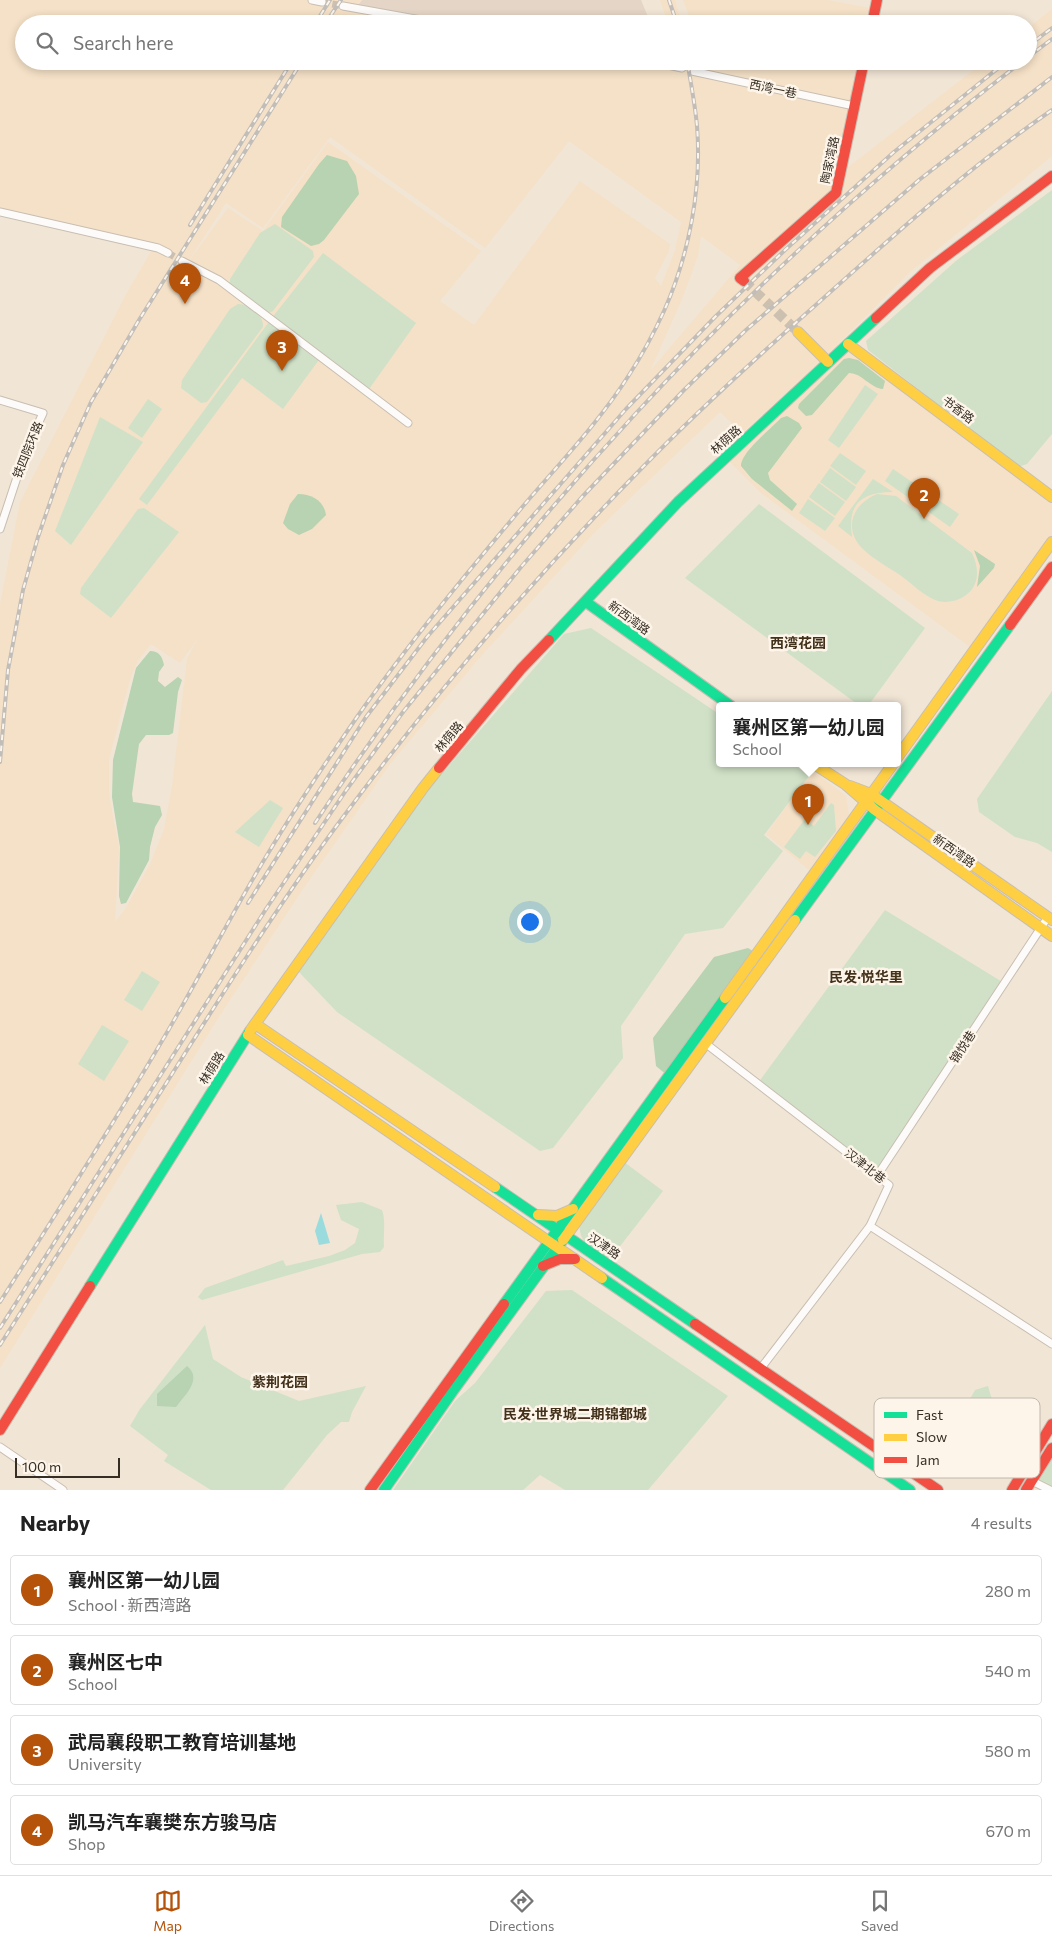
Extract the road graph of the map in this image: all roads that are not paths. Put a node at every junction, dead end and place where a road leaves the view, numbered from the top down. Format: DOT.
graph roads {
  1 [pos="312,0"];
  2 [pos="877,0"];
  3 [pos="322,2"];
  4 [pos="343,6"];
  5 [pos="393,15"];
  6 [pos="874,15"];
  7 [pos="862,70"];
  8 [pos="692,71"];
  9 [pos="854,106"];
  10 [pos="1052,176"];
  11 [pos="0,212"];
  12 [pos="168,253"];
  13 [pos="182,261"];
  14 [pos="744,281"];
  15 [pos="798,332"];
  16 [pos="848,344"];
  17 [pos="828,362"];
  18 [pos="0,400"];
  19 [pos="408,423"];
  20 [pos="1052,497"];
  21 [pos="0,529"];
  22 [pos="1052,542"];
  23 [pos="1052,567"];
  24 [pos="586,602"];
  25 [pos="725,702"];
  26 [pos="901,752"];
  27 [pos="818,767"];
  28 [pos="890,767"];
  29 [pos="868,798"];
  30 [pos="878,806"];
  31 [pos="1050,919"];
  32 [pos="1041,928"];
  33 [pos="1052,936"];
  34 [pos="255,1024"];
  35 [pos="248,1035"];
  36 [pos="705,1043"];
  37 [pos="878,1176"];
  38 [pos="573,1208"];
  39 [pos="537,1215"];
  40 [pos="577,1219"];
  41 [pos="870,1226"];
  42 [pos="530,1228"];
  43 [pos="562,1232"];
  44 [pos="553,1244"];
  45 [pos="581,1245"];
  46 [pos="575,1259"];
  47 [pos="540,1263"];
  48 [pos="1052,1344"];
  49 [pos="760,1368"];
  50 [pos="1052,1424"];
  51 [pos="0,1430"];
  52 [pos="1040,1444"];
  53 [pos="874,1446"];
  54 [pos="0,1447"];
  55 [pos="1052,1448"];
  56 [pos="874,1465"];
  57 [pos="1040,1467"];
  58 [pos="893,1478"];
  59 [pos="920,1478"];
  60 [pos="1019,1478"];
  61 [pos="1029,1485"];
  62 [pos="63,1490"];
  63 [pos="370,1490"];
  64 [pos="384,1490"];
  65 [pos="910,1490"];
  66 [pos="938,1490"];
  67 [pos="1012,1490"];
  68 [pos="1050,1490"];
  1 -- 3 [label="street"];
  2 -- 6 [label="street"];
  4 -- 5 [label="street"];
  7 -- 9 [label="street, 陶家湾路"];
  8 -- 9 [label="street, 西湾一巷"];
  9 -- 14 [label="street, 陶家湾路"];
  10 -- 16 [label="street, 林荫路"];
  11 -- 12 [label="street"];
  13 -- 19 [label="street"];
  15 -- 17 [label="street"];
  16 -- 17 [label="street, 林荫路"];
  16 -- 20 [label="street, 书香路"];
  17 -- 24 [label="street, 林荫路"];
  18 -- 21 [label="street, 铁四院环路"];
  22 -- 26 [label="street"];
  23 -- 30 [label="street"];
  24 -- 25 [label="street, 新西湾路"];
  24 -- 34 [label="street, 林荫路"];
  27 -- 29 [label="street, 新西湾路"];
  28 -- 29 [label="street"];
  29 -- 30 [label="street, 新西湾路"];
  29 -- 38 [label="street"];
  30 -- 31 [label="street, 新西湾路"];
  30 -- 32 [label="street, 新西湾路"];
  30 -- 36 [label="street"];
  31 -- 32 [label="street, 锦悦巷"];
  32 -- 33 [label="street, 新西湾路"];
  32 -- 37 [label="street, 锦悦巷"];
  34 -- 35 [label="street, 林荫路"];
  34 -- 39 [label="street, 汉津路"];
  35 -- 42 [label="street"];
  35 -- 51 [label="street, 林荫路"];
  36 -- 37 [label="street, 汉津北巷"];
  36 -- 40 [label="street"];
  37 -- 41 [label="street, 汉津北巷"];
  38 -- 39 [label="street"];
  38 -- 43 [label="street"];
  39 -- 43 [label="street, 汉津路"];
  40 -- 43 [label="street"];
  40 -- 45 [label="street"];
  41 -- 48 [label="street"];
  41 -- 49 [label="street"];
  42 -- 44 [label="street"];
  42 -- 47 [label="street"];
  43 -- 44 [label="street"];
  43 -- 45 [label="street, 汉津路"];
  44 -- 46 [label="street"];
  44 -- 47 [label="street"];
  45 -- 49 [label="street, 汉津路"];
  46 -- 47 [label="street"];
  46 -- 56 [label="street"];
  47 -- 63 [label="street"];
  47 -- 64 [label="street"];
  49 -- 53 [label="street, 汉津路"];
  50 -- 52 [label="street"];
  54 -- 62 [label="street"];
  55 -- 57 [label="street"];
  58 -- 65 [label="street"];
  59 -- 66 [label="street, 汉津路"];
  60 -- 67 [label="street"];
  61 -- 68 [label="street"];
}
